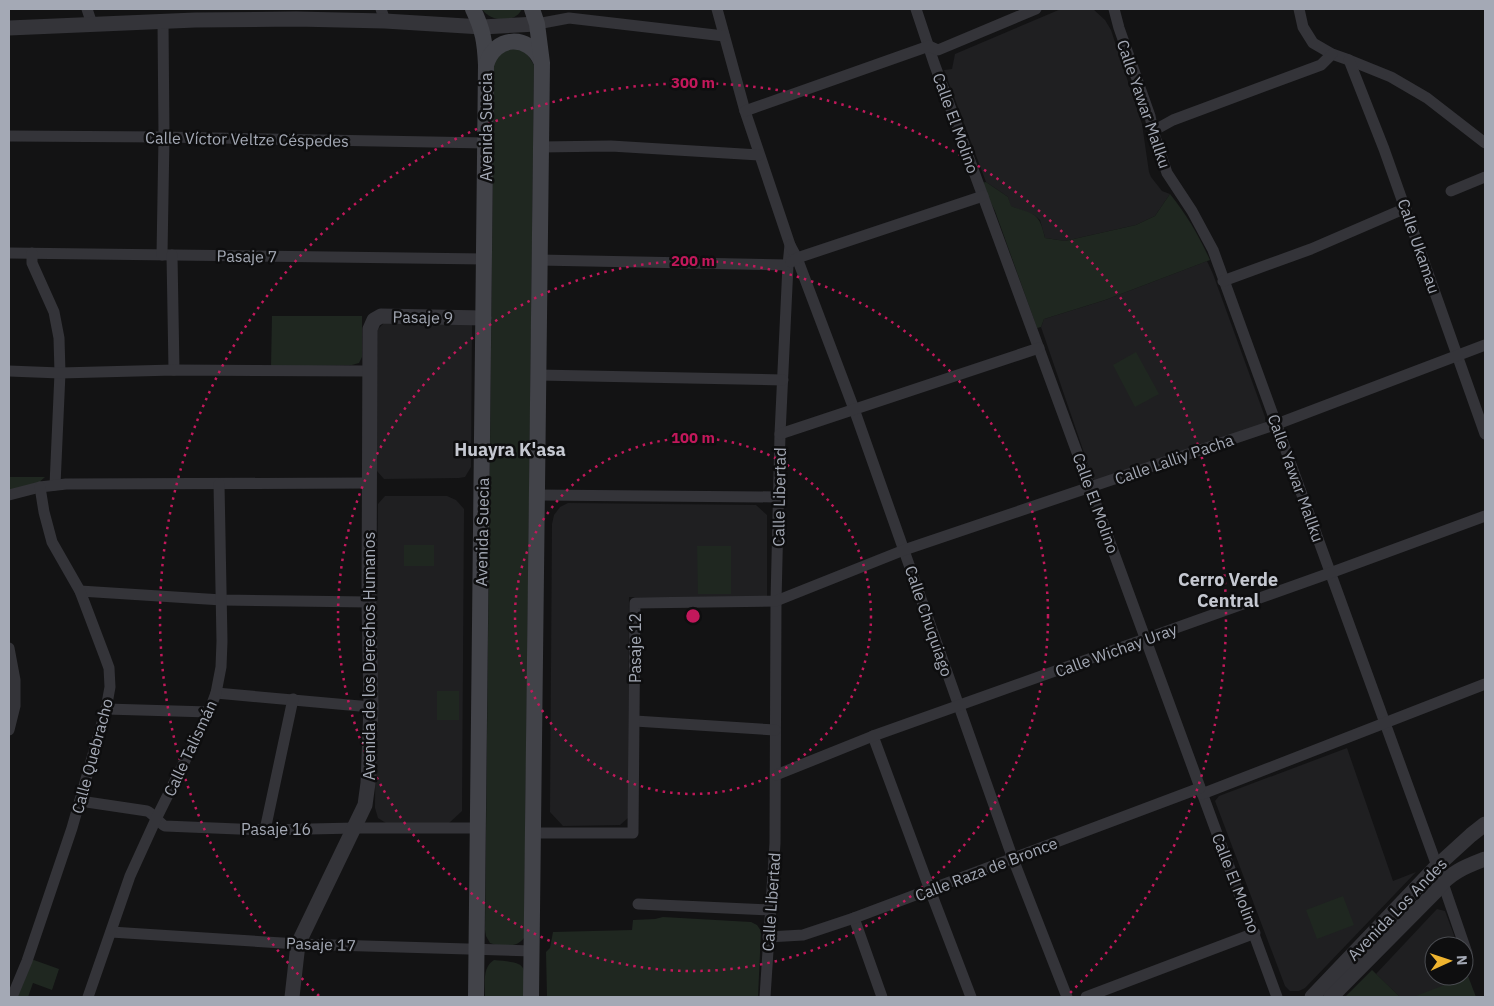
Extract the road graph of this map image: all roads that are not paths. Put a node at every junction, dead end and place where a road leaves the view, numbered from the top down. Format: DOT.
graph roads {
  1 [pos="87,9"];
  2 [pos="473,9"];
  3 [pos="577,9"];
  4 [pos="717,9"];
  5 [pos="916,9"];
  6 [pos="1036,9"];
  7 [pos="1114,9"];
  8 [pos="1299,9"];
  9 [pos="192,14"];
  10 [pos="294,14"];
  11 [pos="383,15"];
  12 [pos="534,17"];
  13 [pos="569,18"];
  14 [pos="163,22"];
  15 [pos="92,24"];
  16 [pos="482,27"];
  17 [pos="9,28"];
  18 [pos="724,36"];
  19 [pos="929,46"];
  20 [pos="1332,54"];
  21 [pos="1350,60"];
  22 [pos="542,63"];
  23 [pos="486,64"];
  24 [pos="745,111"];
  25 [pos="1153,131"];
  26 [pos="9,136"];
  27 [pos="164,137"];
  28 [pos="1485,142"];
  29 [pos="486,143"];
  30 [pos="541,147"];
  31 [pos="759,155"];
  32 [pos="1485,177"];
  33 [pos="1451,190"];
  34 [pos="982,196"];
  35 [pos="1406,208"];
  36 [pos="9,253"];
  37 [pos="32,253"];
  38 [pos="167,255"];
  39 [pos="485,259"];
  40 [pos="539,260"];
  41 [pos="792,261"];
  42 [pos="1223,281"];
  43 [pos="484,318"];
  44 [pos="370,329"];
  45 [pos="1485,345"];
  46 [pos="1039,348"];
  47 [pos="1457,356"];
  48 [pos="174,370"];
  49 [pos="370,370"];
  50 [pos="9,371"];
  51 [pos="60,373"];
  52 [pos="538,375"];
  53 [pos="783,380"];
  54 [pos="854,409"];
  55 [pos="1277,424"];
  56 [pos="780,434"];
  57 [pos="1485,434"];
  58 [pos="370,483"];
  59 [pos="220,484"];
  60 [pos="55,485"];
  61 [pos="40,487"];
  62 [pos="1090,488"];
  63 [pos="9,495"];
  64 [pos="537,495"];
  65 [pos="779,497"];
  66 [pos="1485,516"];
  67 [pos="904,550"];
  68 [pos="1330,573"];
  69 [pos="80,591"];
  70 [pos="222,600"];
  71 [pos="776,601"];
  72 [pos="369,602"];
  73 [pos="1145,639"];
  74 [pos="9,648"];
  75 [pos="1485,684"];
  76 [pos="216,693"];
  77 [pos="293,699"];
  78 [pos="958,705"];
  79 [pos="371,707"];
  80 [pos="106,709"];
  81 [pos="209,712"];
  82 [pos="635,721"];
  83 [pos="1385,724"];
  84 [pos="9,730"];
  85 [pos="775,730"];
  86 [pos="873,736"];
  87 [pos="776,775"];
  88 [pos="1201,791"];
  89 [pos="80,802"];
  90 [pos="156,819"];
  91 [pos="1485,824"];
  92 [pos="355,828"];
  93 [pos="478,828"];
  94 [pos="265,830"];
  95 [pos="533,833"];
  96 [pos="1013,859"];
  97 [pos="1485,859"];
  98 [pos="1437,866"];
  99 [pos="1442,882"];
  100 [pos="930,890"];
  101 [pos="638,904"];
  102 [pos="771,910"];
  103 [pos="854,918"];
  104 [pos="111,932"];
  105 [pos="1255,933"];
  106 [pos="1461,936"];
  107 [pos="768,937"];
  108 [pos="298,944"];
  109 [pos="476,949"];
  110 [pos="532,951"];
  111 [pos="12,997"];
  112 [pos="88,997"];
  113 [pos="292,997"];
  114 [pos="476,997"];
  115 [pos="531,997"];
  116 [pos="765,997"];
  117 [pos="882,997"];
  118 [pos="971,997"];
  119 [pos="1067,997"];
  120 [pos="1086,997"];
  121 [pos="1277,997"];
  122 [pos="1312,997"];
  123 [pos="1331,997"];
  1 -- 15 [label="street"];
  2 -- 16 [label="main road, Avenida Suecia"];
  3 -- 13 [label="street"];
  4 -- 18 [label="street, Calle Libertad"];
  5 -- 19 [label="street, Calle El Molino"];
  6 -- 19 [label="street"];
  7 -- 25 [label="street, Calle Yawar Mallku"];
  8 -- 20 [label="street"];
  9 -- 10 [label="street"];
  9 -- 14 [label="street"];
  10 -- 11 [label="street"];
  11 -- 16 [label="street"];
  12 -- 13 [label="street"];
  12 -- 16 [label="street"];
  12 -- 22 [label="main road"];
  13 -- 18 [label="street"];
  14 -- 15 [label="street"];
  14 -- 27 [label="street"];
  15 -- 17 [label="street"];
  16 -- 23 [label="main road, Avenida Suecia"];
  18 -- 24 [label="street, Calle Libertad"];
  19 -- 24 [label="street"];
  19 -- 34 [label="street, Calle El Molino"];
  20 -- 21 [label="street"];
  20 -- 25 [label="street"];
  21 -- 28 [label="street"];
  21 -- 35 [label="street, Calle Ukamau"];
  22 -- 23 [label="main road"];
  22 -- 30 [label="main road"];
  23 -- 29 [label="main road, Avenida Suecia"];
  24 -- 31 [label="street, Calle Libertad"];
  25 -- 42 [label="street, Calle Yawar Mallku"];
  26 -- 27 [label="street, Calle Víctor Veltze Céspedes"];
  27 -- 29 [label="street, Calle Víctor Veltze Céspedes"];
  27 -- 38 [label="street"];
  29 -- 39 [label="main road, Avenida Suecia"];
  30 -- 31 [label="street"];
  30 -- 40 [label="main road"];
  31 -- 41 [label="street, Calle Libertad"];
  32 -- 33 [label="street"];
  34 -- 41 [label="street"];
  34 -- 46 [label="street, Calle El Molino"];
  35 -- 42 [label="street"];
  35 -- 47 [label="street, Calle Ukamau"];
  36 -- 37 [label="street, Pasaje 7"];
  37 -- 38 [label="street, Pasaje 7"];
  37 -- 51 [label="street"];
  38 -- 39 [label="street, Pasaje 7"];
  38 -- 48 [label="street"];
  39 -- 43 [label="main road, Avenida Suecia"];
  40 -- 41 [label="street"];
  40 -- 52 [label="main road"];
  41 -- 53 [label="street, Calle Libertad"];
  41 -- 54 [label="street, Calle Chuquiago"];
  42 -- 55 [label="street, Calle Yawar Mallku"];
  43 -- 44 [label="street, Pasaje 9"];
  43 -- 93 [label="main road, Avenida Suecia"];
  44 -- 49 [label="street, Avenida de los Derechos Humanos"];
  45 -- 47 [label="street, Calle Lalliy Pacha"];
  46 -- 54 [label="street"];
  46 -- 62 [label="street, Calle El Molino"];
  47 -- 55 [label="street, Calle Lalliy Pacha"];
  47 -- 57 [label="street, Calle Ukamau"];
  48 -- 49 [label="street"];
  48 -- 51 [label="street"];
  49 -- 58 [label="street, Avenida de los Derechos Humanos"];
  50 -- 51 [label="street"];
  51 -- 60 [label="street"];
  52 -- 53 [label="street"];
  52 -- 64 [label="main road"];
  53 -- 56 [label="street, Calle Libertad"];
  54 -- 56 [label="street"];
  54 -- 67 [label="street, Calle Chuquiago"];
  55 -- 62 [label="street, Calle Lalliy Pacha"];
  55 -- 68 [label="street, Calle Yawar Mallku"];
  56 -- 65 [label="street, Calle Libertad"];
  58 -- 59 [label="street"];
  58 -- 72 [label="street, Avenida de los Derechos Humanos"];
  59 -- 60 [label="street"];
  59 -- 70 [label="street, Calle Talismán"];
  60 -- 61 [label="street"];
  61 -- 63 [label="street"];
  61 -- 69 [label="street, Calle Quebracho"];
  62 -- 67 [label="street, Calle Lalliy Pacha"];
  62 -- 73 [label="street, Calle El Molino"];
  64 -- 65 [label="street"];
  64 -- 95 [label="main road"];
  65 -- 71 [label="street, Calle Libertad"];
  66 -- 68 [label="street, Calle Wichay Uray"];
  67 -- 71 [label="street, Calle Lalliy Pacha"];
  67 -- 78 [label="street, Calle Chuquiago"];
  68 -- 73 [label="street, Calle Wichay Uray"];
  68 -- 83 [label="street, Calle Yawar Mallku"];
  69 -- 70 [label="street"];
  69 -- 80 [label="street, Calle Quebracho"];
  70 -- 72 [label="street"];
  70 -- 76 [label="street, Calle Talismán"];
  71 -- 82 [label="street, Pasaje 12"];
  71 -- 85 [label="street, Calle Libertad"];
  72 -- 79 [label="street, Avenida de los Derechos Humanos"];
  73 -- 78 [label="street, Calle Wichay Uray"];
  73 -- 88 [label="street, Calle El Molino"];
  74 -- 84 [label="street"];
  75 -- 83 [label="street, Calle Raza de Bronce"];
  76 -- 77 [label="street"];
  76 -- 81 [label="street, Calle Talismán"];
  77 -- 79 [label="street"];
  77 -- 94 [label="street"];
  78 -- 86 [label="street, Calle Wichay Uray"];
  78 -- 96 [label="street, Calle Chuquiago"];
  79 -- 92 [label="street, Avenida de los Derechos Humanos"];
  80 -- 81 [label="street"];
  80 -- 89 [label="street, Calle Quebracho"];
  81 -- 90 [label="street, Calle Talismán"];
  82 -- 85 [label="street"];
  82 -- 95 [label="street, Pasaje 12"];
  83 -- 88 [label="street, Calle Raza de Bronce"];
  83 -- 98 [label="street, Calle Yawar Mallku"];
  85 -- 87 [label="street, Calle Libertad"];
  86 -- 87 [label="street, Calle Wichay Uray"];
  86 -- 100 [label="street"];
  87 -- 102 [label="street, Calle Libertad"];
  88 -- 96 [label="street, Calle Raza de Bronce"];
  88 -- 105 [label="street, Calle El Molino"];
  89 -- 90 [label="street, Pasaje 16"];
  89 -- 111 [label="street, Calle Quebracho"];
  90 -- 94 [label="street, Pasaje 16"];
  90 -- 104 [label="street, Calle Talismán"];
  91 -- 98 [label="street, Avenida Los Andes"];
  92 -- 93 [label="street, Pasaje 16"];
  92 -- 94 [label="street, Pasaje 16"];
  92 -- 108 [label="street, Avenida de los Derechos Humanos"];
  93 -- 109 [label="main road, Avenida Suecia"];
  95 -- 110 [label="main road"];
  96 -- 100 [label="street, Calle Raza de Bronce"];
  96 -- 119 [label="street, Calle Chuquiago"];
  97 -- 99 [label="street, Avenida Los Andes"];
  98 -- 99 [label="street, Calle Yawar Mallku"];
  98 -- 122 [label="street, Avenida Los Andes"];
  99 -- 106 [label="street, Calle Yawar Mallku"];
  99 -- 123 [label="street, Avenida Los Andes"];
  100 -- 103 [label="street, Calle Raza de Bronce"];
  100 -- 118 [label="street"];
  101 -- 102 [label="street"];
  102 -- 107 [label="street, Calle Libertad"];
  103 -- 107 [label="street, Calle Raza de Bronce"];
  103 -- 117 [label="street"];
  104 -- 108 [label="street, Pasaje 17"];
  104 -- 112 [label="street, Calle Talismán"];
  105 -- 120 [label="street"];
  105 -- 121 [label="street, Calle El Molino"];
  107 -- 116 [label="street, Calle Libertad"];
  108 -- 109 [label="street, Pasaje 17"];
  108 -- 113 [label="street, Avenida de los Derechos Humanos"];
  109 -- 110 [label="street, Pasaje 17"];
  109 -- 114 [label="main road, Avenida Suecia"];
  110 -- 115 [label="main road"];
}
